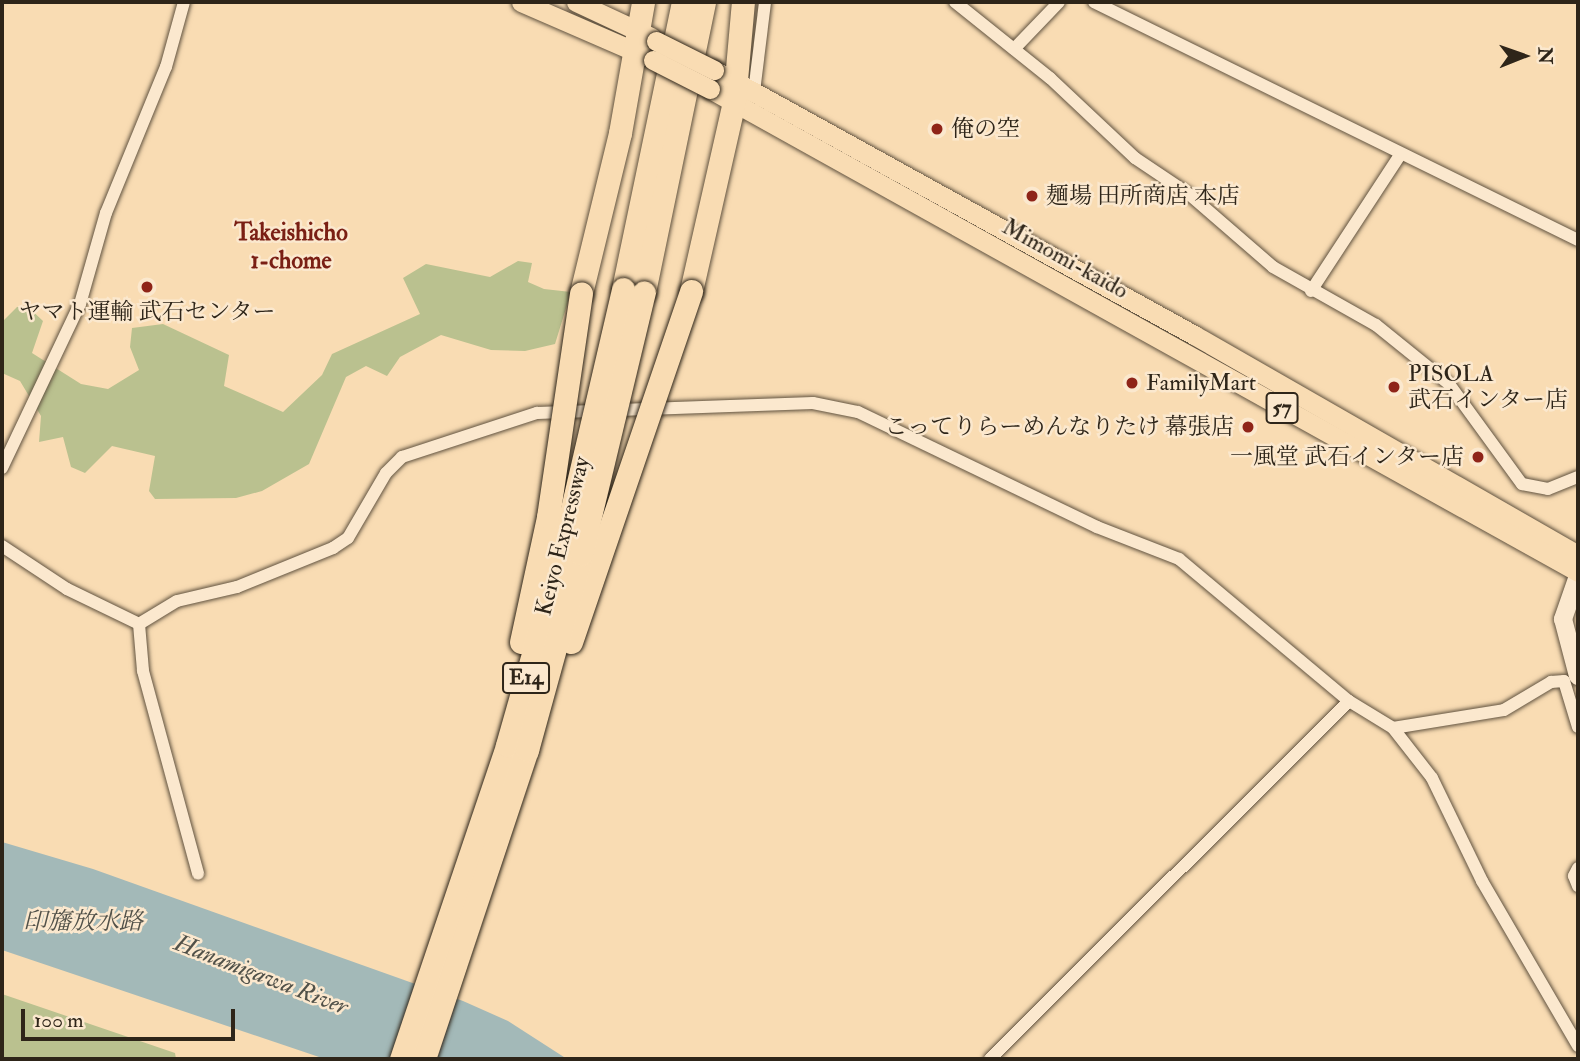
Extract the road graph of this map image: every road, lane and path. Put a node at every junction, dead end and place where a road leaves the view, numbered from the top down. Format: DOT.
graph roads {
  1 [pos="184,2"];
  2 [pos="521,2"];
  3 [pos="576,2"];
  4 [pos="643,2"];
  5 [pos="683,2"];
  6 [pos="704,2"];
  7 [pos="743,2"];
  8 [pos="765,2"];
  9 [pos="955,2"];
  10 [pos="1059,2"];
  11 [pos="1094,2"];
  12 [pos="645,45"];
  13 [pos="1014,49"];
  14 [pos="741,92"];
  15 [pos="1400,155"];
  16 [pos="1578,240"];
  17 [pos="634,290"];
  18 [pos="1311,291"];
  19 [pos="2,468"];
  20 [pos="1578,477"];
  21 [pos="2,546"];
  22 [pos="1578,555"];
  23 [pos="1578,574"];
  24 [pos="139,624"];
  25 [pos="1578,676"];
  26 [pos="1349,701"];
  27 [pos="1578,727"];
  28 [pos="1393,728"];
  29 [pos="1578,868"];
  30 [pos="198,874"];
  31 [pos="1578,886"];
  32 [pos="467,903"];
  33 [pos="1578,1046"];
  34 [pos="401,1059"];
  35 [pos="424,1059"];
  36 [pos="990,1059"];
  1 -- 19 [label="street"];
  2 -- 12 [label="main road, Mimomi-kaido / 57"];
  3 -- 12 [label="main road, Mimomi-kaido / 57"];
  4 -- 12 [label="highway"];
  5 -- 17 [label="highway, Keiyo Expressway / E14"];
  6 -- 17 [label="highway, Keiyo Expressway / E14"];
  7 -- 14 [label="highway"];
  8 -- 14 [label="street"];
  9 -- 13 [label="street"];
  10 -- 13 [label="street"];
  11 -- 15 [label="street"];
  12 -- 14 [label="main road, Mimomi-kaido / 57, bridge"];
  12 -- 32 [label="highway, bridge"];
  13 -- 18 [label="street"];
  14 -- 22 [label="main road, Mimomi-kaido / 57"];
  14 -- 23 [label="main road, Mimomi-kaido / 57"];
  14 -- 32 [label="highway, bridge"];
  15 -- 16 [label="street"];
  15 -- 18 [label="street"];
  17 -- 32 [label="highway, Keiyo Expressway / E14, bridge"];
  18 -- 20 [label="street"];
  21 -- 24 [label="street"];
  23 -- 25 [label="street"];
  24 -- 26 [label="street"];
  24 -- 30 [label="street"];
  26 -- 28 [label="street"];
  26 -- 36 [label="street"];
  27 -- 28 [label="street"];
  28 -- 33 [label="street"];
  29 -- 31 [label="street"];
  32 -- 34 [label="highway, Keiyo Expressway / E14, bridge"];
  32 -- 35 [label="highway, Keiyo Expressway / E14, bridge"];
}
